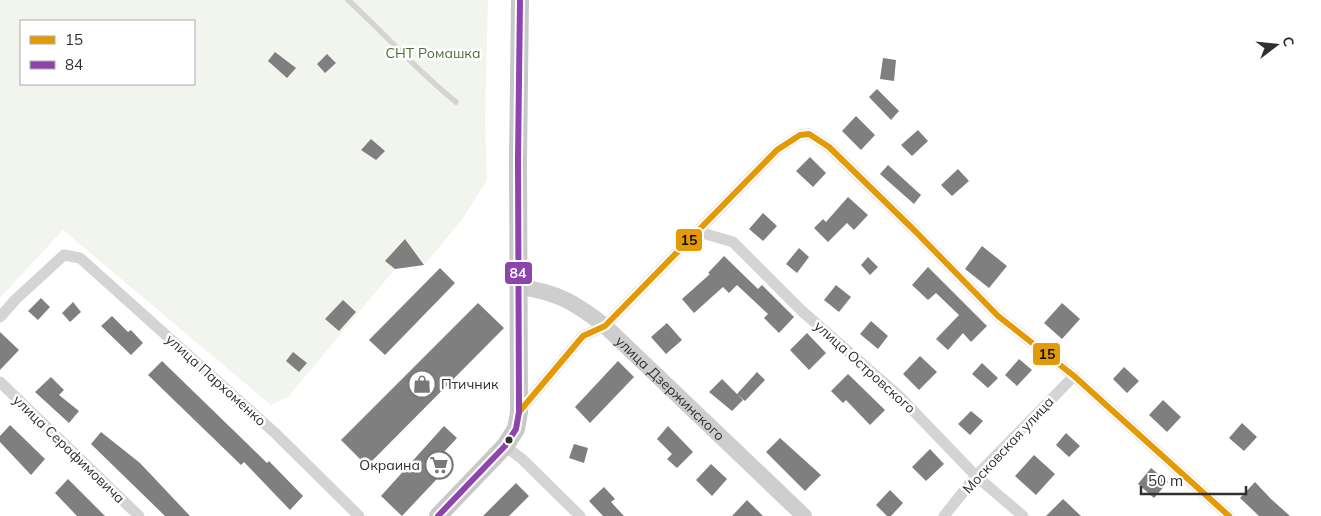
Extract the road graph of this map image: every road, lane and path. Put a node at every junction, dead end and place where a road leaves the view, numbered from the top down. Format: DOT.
graph roads {
  1 [pos="348,0"];
  2 [pos="520,0"];
  3 [pos="456,102"];
  4 [pos="699,232"];
  5 [pos="520,287"];
  6 [pos="0,317"];
  7 [pos="605,326"];
  8 [pos="1074,376"];
  9 [pos="0,382"];
  10 [pos="520,412"];
  11 [pos="505,446"];
  12 [pos="976,476"];
  13 [pos="139,516"];
  14 [pos="359,516"];
  15 [pos="438,516"];
  16 [pos="580,516"];
  17 [pos="804,516"];
  18 [pos="944,516"];
  19 [pos="1023,516"];
  20 [pos="1229,516"];
  1 -- 3 [label="lane"];
  2 -- 5 [label="main road"];
  4 -- 7 [label="street"];
  4 -- 8 [label="street"];
  4 -- 12 [label="street, улица Островского"];
  5 -- 7 [label="street, улица Дзержинского"];
  5 -- 10 [label="main road"];
  6 -- 14 [label="street, улица Пархоменко"];
  7 -- 10 [label="street"];
  7 -- 17 [label="street, улица Дзержинского"];
  8 -- 12 [label="street, Московская улица"];
  8 -- 20 [label="street"];
  9 -- 13 [label="street, улица Серафимовича"];
  10 -- 11 [label="main road"];
  11 -- 15 [label="main road"];
  11 -- 16 [label="street"];
  12 -- 18 [label="street, Московская улица"];
  12 -- 19 [label="street, улица Островского"];
}
